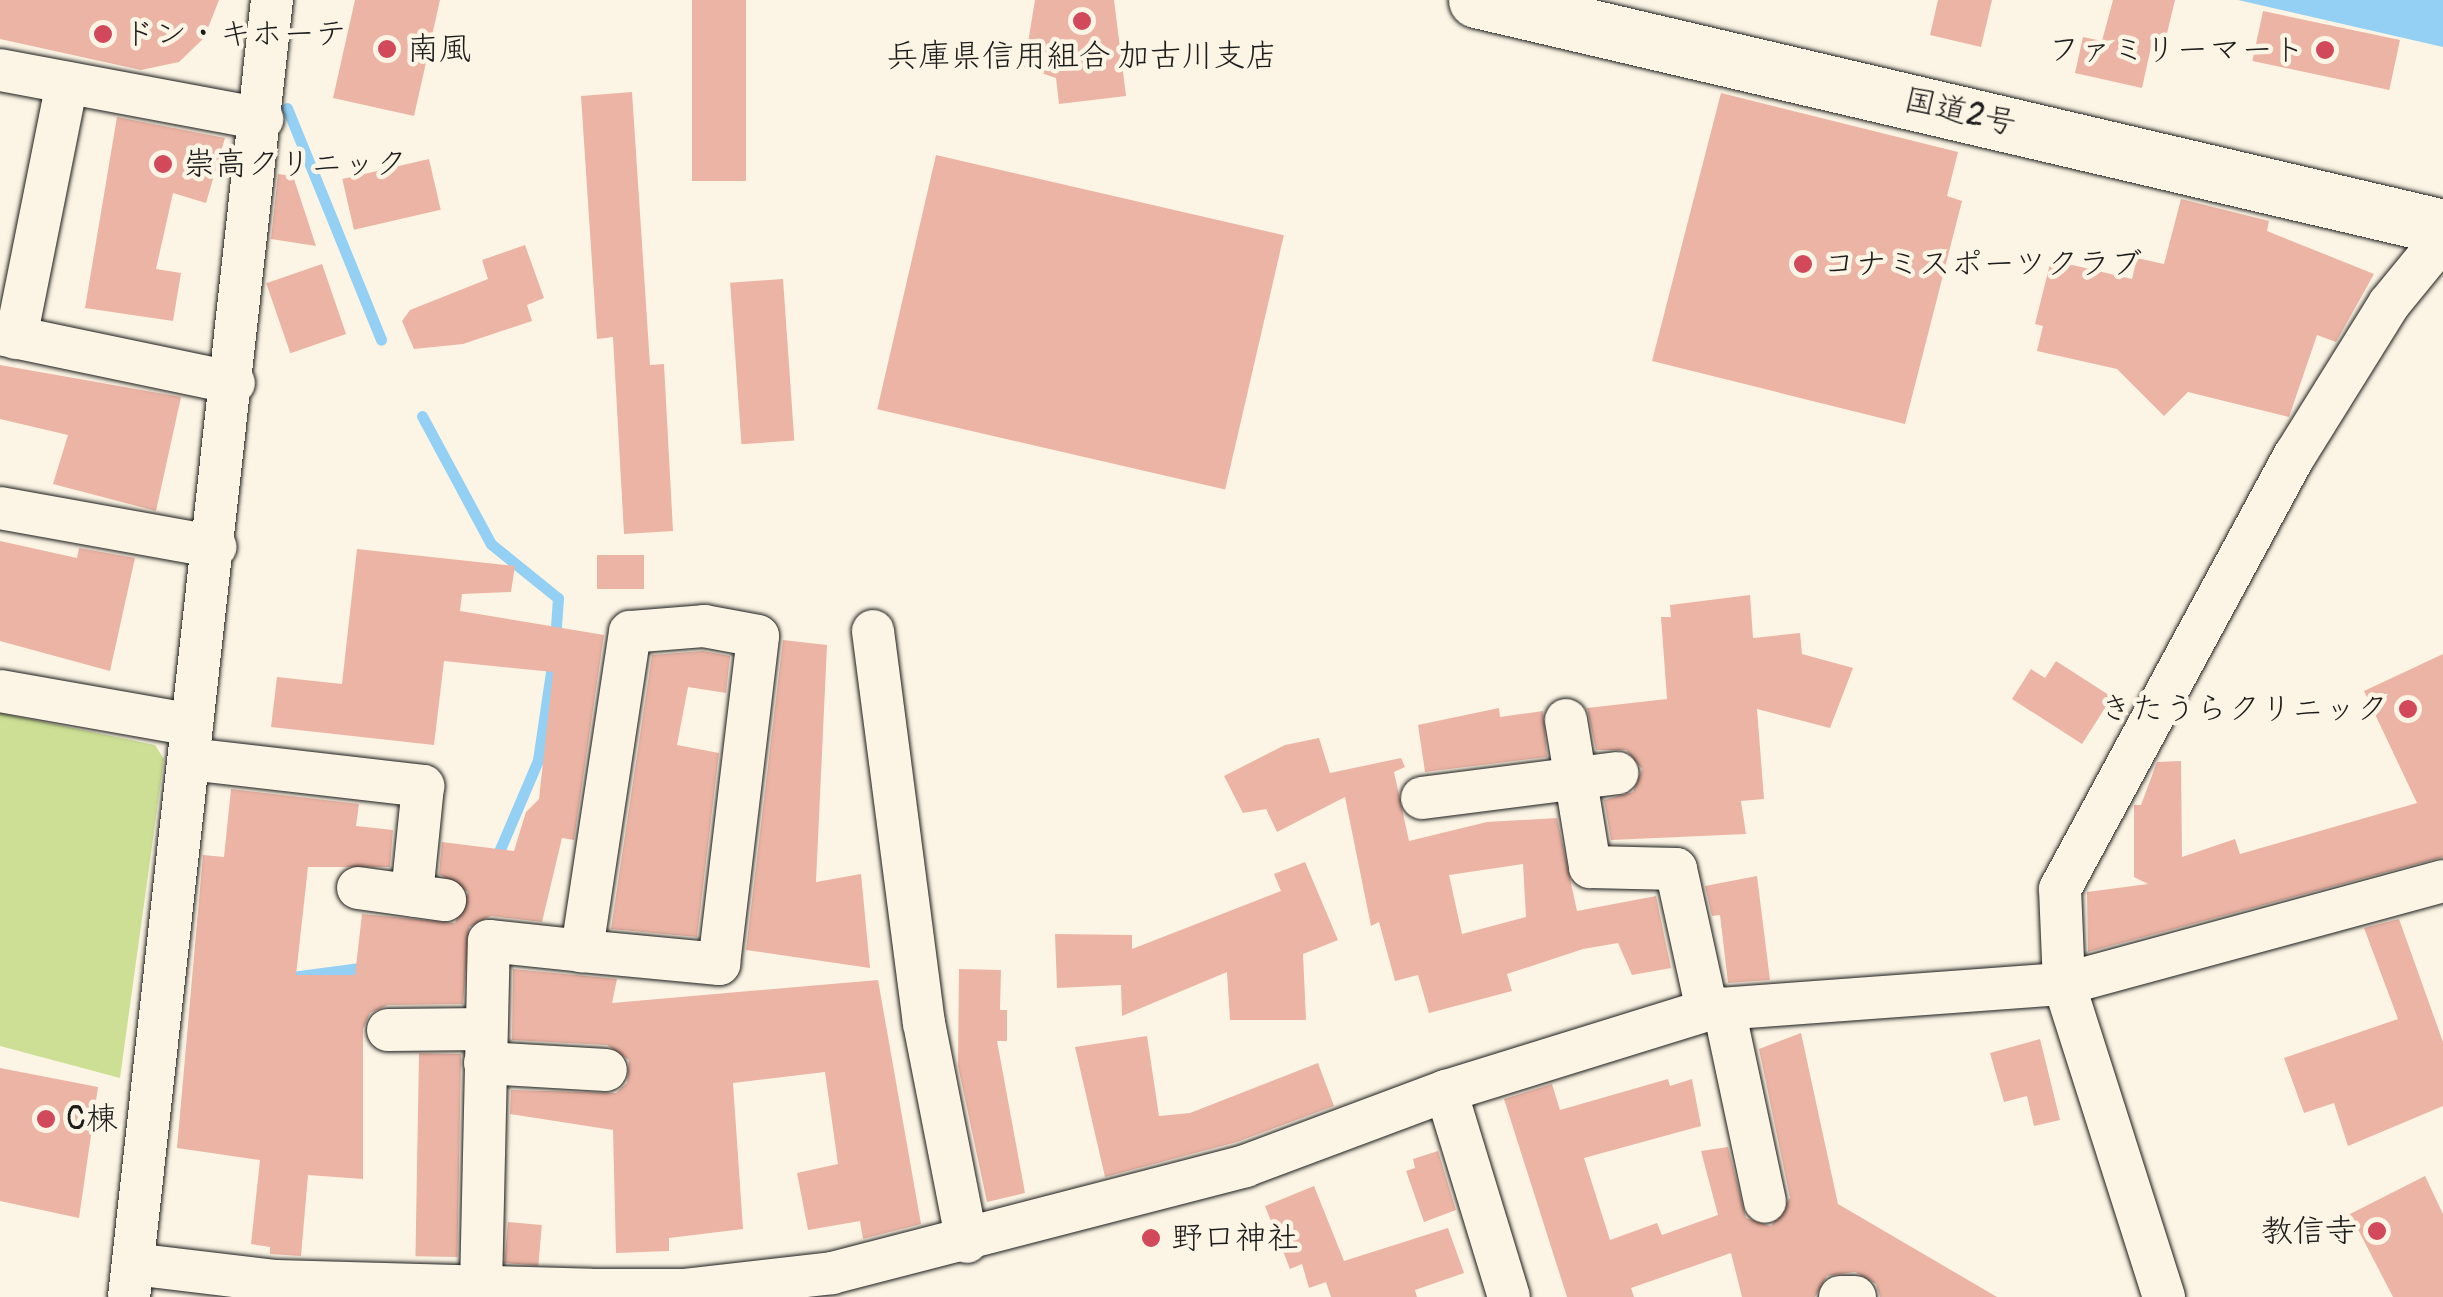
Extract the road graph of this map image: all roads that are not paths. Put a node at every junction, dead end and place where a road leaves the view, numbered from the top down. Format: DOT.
graph roads {
  1 [pos="272,0"];
  2 [pos="1476,0"];
  3 [pos="0,70"];
  4 [pos="67,83"];
  5 [pos="262,119"];
  6 [pos="2443,227"];
  7 [pos="2443,238"];
  8 [pos="8,336"];
  9 [pos="234,383"];
  10 [pos="0,508"];
  11 [pos="216,546"];
  12 [pos="873,632"];
  13 [pos="0,691"];
  14 [pos="1566,720"];
  15 [pos="191,742"];
  16 [pos="1618,773"];
  17 [pos="1576,779"];
  18 [pos="1422,798"];
  19 [pos="2443,881"];
  20 [pos="358,888"];
  21 [pos="582,951"];
  22 [pos="2064,984"];
  23 [pos="1716,1009"];
  24 [pos="388,1030"];
  25 [pos="486,1046"];
  26 [pos="606,1070"];
  27 [pos="1446,1091"];
  28 [pos="1765,1202"];
  29 [pos="967,1242"];
  30 [pos="131,1281"];
  31 [pos="463,1290"];
  32 [pos="683,1293"];
  33 [pos="1509,1297"];
  34 [pos="1840,1297"];
  35 [pos="1855,1297"];
  36 [pos="2164,1297"];
  1 -- 5 [label="street"];
  2 -- 6 [label="highway, 国道2号"];
  3 -- 4 [label="street"];
  4 -- 5 [label="street"];
  4 -- 8 [label="street"];
  5 -- 9 [label="street"];
  7 -- 22 [label="street"];
  8 -- 9 [label="street"];
  9 -- 11 [label="street"];
  10 -- 11 [label="street"];
  11 -- 15 [label="street"];
  12 -- 29 [label="street"];
  13 -- 15 [label="street"];
  14 -- 17 [label="street"];
  15 -- 20 [label="street"];
  15 -- 30 [label="street"];
  16 -- 17 [label="street"];
  17 -- 18 [label="street"];
  17 -- 23 [label="street"];
  19 -- 22 [label="street"];
  21 -- 21 [label="street"];
  21 -- 25 [label="street"];
  22 -- 23 [label="street"];
  22 -- 36 [label="street"];
  23 -- 27 [label="street"];
  23 -- 28 [label="street"];
  24 -- 25 [label="street"];
  25 -- 26 [label="street"];
  25 -- 31 [label="street"];
  27 -- 29 [label="street"];
  27 -- 33 [label="street"];
  29 -- 32 [label="street"];
  30 -- 31 [label="street"];
  31 -- 32 [label="street"];
  34 -- 35 [label="street"];
}
